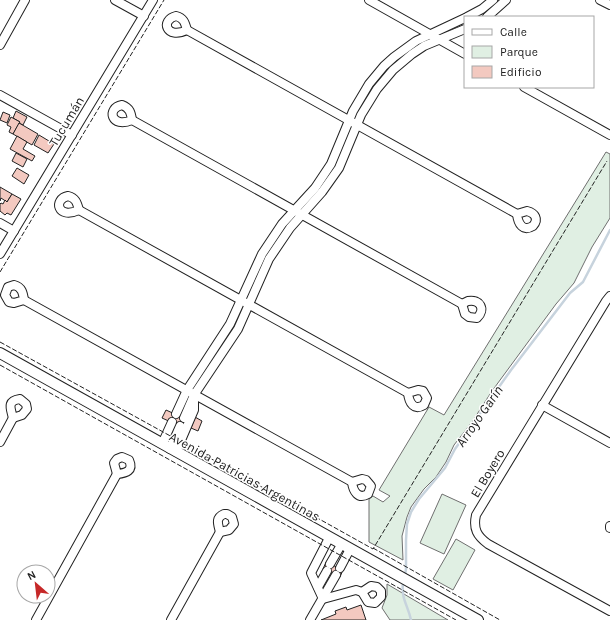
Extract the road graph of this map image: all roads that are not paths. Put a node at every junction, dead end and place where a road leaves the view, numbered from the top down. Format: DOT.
graph roads {
  1 [pos="25,0"];
  2 [pos="116,0"];
  3 [pos="153,0"];
  4 [pos="368,0"];
  5 [pos="493,0"];
  6 [pos="506,0"];
  7 [pos="600,0"];
  8 [pos="610,5"];
  9 [pos="144,16"];
  10 [pos="470,16"];
  11 [pos="488,16"];
  12 [pos="464,19"];
  13 [pos="464,29"];
  14 [pos="187,30"];
  15 [pos="430,34"];
  16 [pos="440,40"];
  17 [pos="0,45"];
  18 [pos="464,53"];
  19 [pos="526,88"];
  20 [pos="0,95"];
  21 [pos="132,120"];
  22 [pos="349,121"];
  23 [pos="357,125"];
  24 [pos="72,135"];
  25 [pos="610,135"];
  26 [pos="78,210"];
  27 [pos="295,211"];
  28 [pos="517,214"];
  29 [pos="303,215"];
  30 [pos="0,223"];
  31 [pos="14,231"];
  32 [pos="0,254"];
  33 [pos="610,296"];
  34 [pos="24,300"];
  35 [pos="245,302"];
  36 [pos="462,304"];
  37 [pos="0,353"];
  38 [pos="187,390"];
  39 [pos="408,393"];
  40 [pos="194,395"];
  41 [pos="542,405"];
  42 [pos="176,414"];
  43 [pos="13,418"];
  44 [pos="184,418"];
  45 [pos="172,422"];
  46 [pos="180,426"];
  47 [pos="0,442"];
  48 [pos="610,443"];
  49 [pos="169,448"];
  50 [pos="117,474"];
  51 [pos="352,482"];
  52 [pos="220,532"];
  53 [pos="329,538"];
  54 [pos="346,547"];
  55 [pos="318,587"];
  56 [pos="362,592"];
  57 [pos="323,599"];
  58 [pos="610,611"];
  59 [pos="36,620"];
  60 [pos="171,620"];
  61 [pos="310,620"];
  62 [pos="478,620"];
  1 -- 17 [label="street"];
  2 -- 9 [label="street"];
  3 -- 9 [label="street, Tucumán"];
  4 -- 15 [label="street"];
  5 -- 10 [label="street"];
  6 -- 11 [label="street"];
  7 -- 8 [label="street"];
  9 -- 24 [label="street, Tucumán"];
  12 -- 15 [label="street"];
  13 -- 16 [label="street"];
  14 -- 22 [label="street"];
  15 -- 16 [label="street"];
  15 -- 22 [label="street"];
  16 -- 18 [label="street"];
  16 -- 23 [label="street"];
  19 -- 25 [label="street"];
  20 -- 24 [label="street"];
  21 -- 27 [label="street"];
  22 -- 23 [label="street"];
  22 -- 27 [label="street"];
  23 -- 28 [label="street"];
  23 -- 29 [label="street"];
  24 -- 31 [label="street, Tucumán"];
  26 -- 35 [label="street"];
  27 -- 29 [label="street"];
  27 -- 35 [label="street"];
  29 -- 35 [label="street"];
  29 -- 36 [label="street"];
  30 -- 31 [label="street"];
  31 -- 32 [label="street, Tucumán"];
  33 -- 41 [label="street, El Boyero"];
  34 -- 38 [label="street"];
  35 -- 38 [label="street"];
  35 -- 39 [label="street"];
  35 -- 40 [label="street"];
  37 -- 49 [label="street, Avenida Patricias Argentinas"];
  38 -- 40 [label="street"];
  38 -- 42 [label="street"];
  40 -- 44 [label="street"];
  40 -- 49 [label="street"];
  40 -- 51 [label="street"];
  41 -- 48 [label="street"];
  41 -- 58 [label="street, El Boyero"];
  43 -- 47 [label="street"];
  45 -- 49 [label="street"];
  46 -- 49 [label="street"];
  49 -- 53 [label="street, Avenida Patricias Argentinas"];
  50 -- 59 [label="street"];
  52 -- 60 [label="street"];
  53 -- 54 [label="street, Avenida Patricias Argentinas"];
  53 -- 55 [label="street"];
  54 -- 55 [label="street"];
  54 -- 57 [label="street"];
  54 -- 62 [label="street, Avenida Patricias Argentinas"];
  55 -- 57 [label="street"];
  56 -- 57 [label="street"];
  57 -- 61 [label="street"];
}
